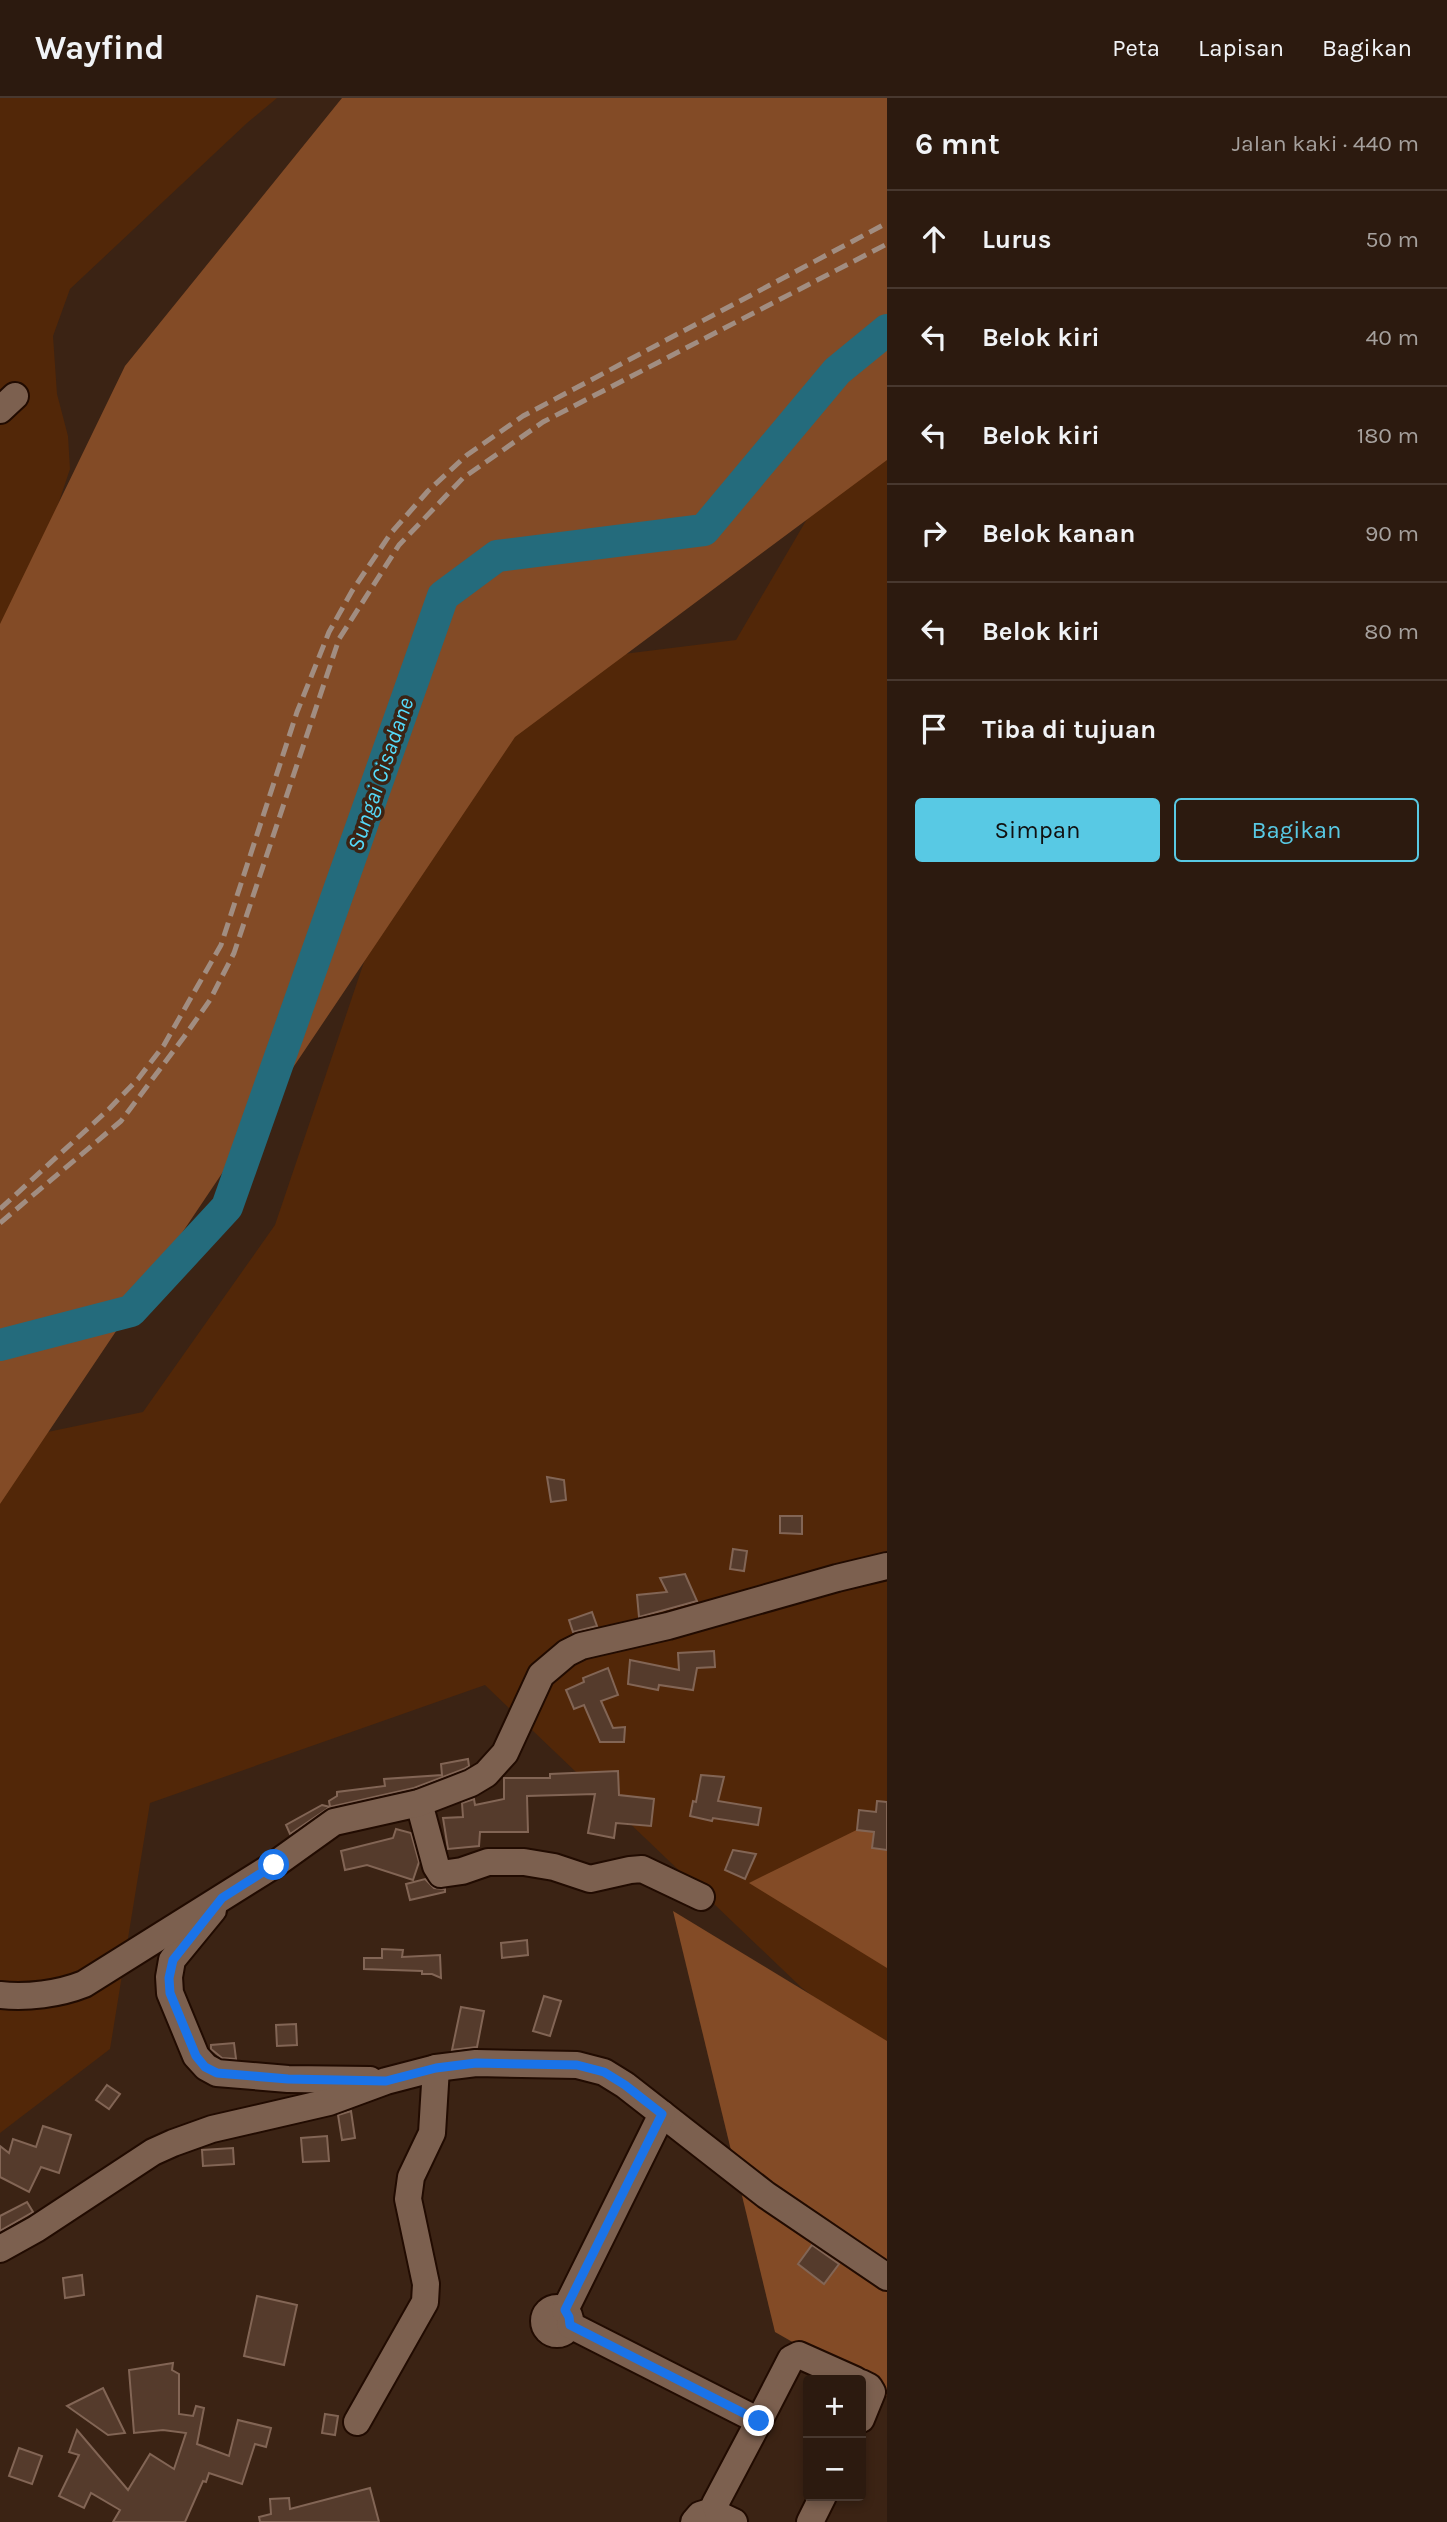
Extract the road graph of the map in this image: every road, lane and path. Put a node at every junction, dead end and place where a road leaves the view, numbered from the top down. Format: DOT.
graph roads {
  1 [pos="887,1566"];
  2 [pos="419,1803"];
  3 [pos="701,1897"];
  4 [pos="222,1898"];
  5 [pos="0,1995"];
  6 [pos="436,2068"];
  7 [pos="386,2081"];
  8 [pos="662,2114"];
  9 [pos="0,2249"];
  10 [pos="887,2277"];
  11 [pos="844,2375"];
  12 [pos="866,2385"];
  13 [pos="866,2408"];
  14 [pos="759,2421"];
  15 [pos="357,2422"];
  16 [pos="820,2501"];
  17 [pos="715,2518"];
  18 [pos="810,2522"];
  1 -- 2 [label="street"];
  2 -- 3 [label="street"];
  2 -- 4 [label="street"];
  4 -- 5 [label="street"];
  4 -- 7 [label="street"];
  6 -- 7 [label="street"];
  6 -- 8 [label="street"];
  6 -- 15 [label="street"];
  7 -- 9 [label="street"];
  8 -- 10 [label="street"];
  8 -- 14 [label="street"];
  11 -- 14 [label="street"];
  12 -- 13 [label="street"];
  14 -- 17 [label="street"];
  16 -- 18 [label="street"];
}
